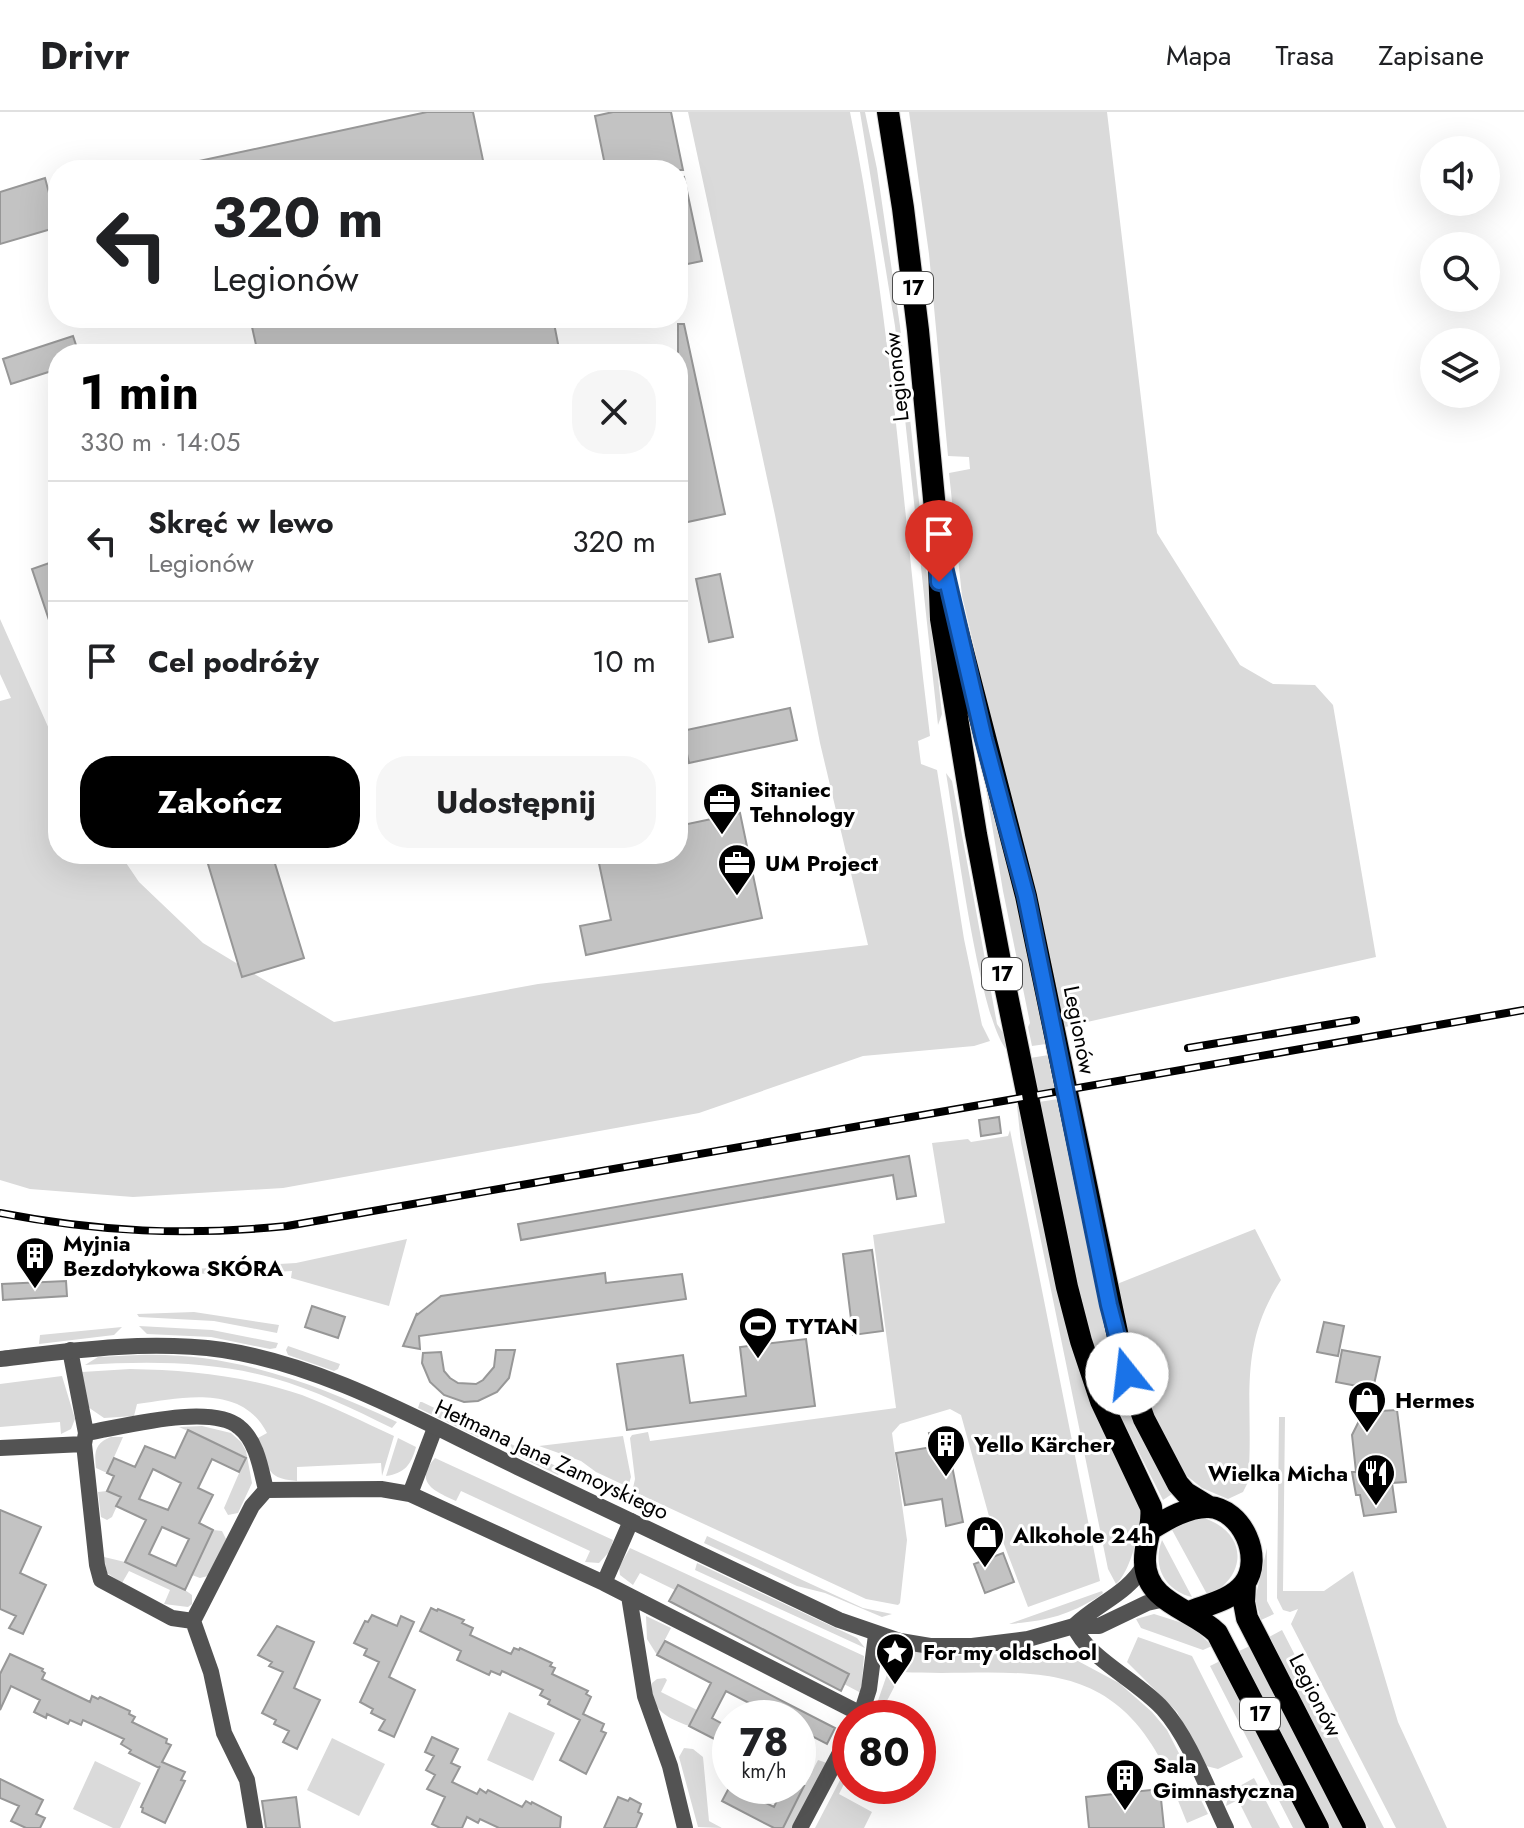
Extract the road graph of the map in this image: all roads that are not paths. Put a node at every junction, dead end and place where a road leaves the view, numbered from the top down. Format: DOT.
graph roads {
  1 [pos="888,112"];
  2 [pos="938,541"];
  3 [pos="70,1350"];
  4 [pos="0,1359"];
  5 [pos="435,1428"];
  6 [pos="85,1438"];
  7 [pos="0,1448"];
  8 [pos="266,1490"];
  9 [pos="410,1494"];
  10 [pos="1209,1507"];
  11 [pos="631,1521"];
  12 [pos="1151,1529"];
  13 [pos="1145,1564"];
  14 [pos="604,1583"];
  15 [pos="1245,1583"];
  16 [pos="629,1596"];
  17 [pos="1165,1599"];
  18 [pos="1189,1612"];
  19 [pos="193,1621"];
  20 [pos="1074,1626"];
  21 [pos="876,1635"];
  22 [pos="865,1700"];
  23 [pos="832,1701"];
  24 [pos="832,1768"];
  25 [pos="255,1828"];
  26 [pos="685,1828"];
  27 [pos="800,1828"];
  28 [pos="1226,1828"];
  29 [pos="1318,1828"];
  30 [pos="1355,1828"];
  1 -- 2 [label="highway, Legionów / 17"];
  2 -- 10 [label="highway, Legionów / 17"];
  2 -- 12 [label="highway, Legionów / 17"];
  3 -- 4 [label="street, Hetmana Jana Zamoyskiego"];
  3 -- 5 [label="street, Hetmana Jana Zamoyskiego"];
  3 -- 6 [label="street"];
  5 -- 9 [label="street"];
  5 -- 11 [label="street, Hetmana Jana Zamoyskiego"];
  6 -- 7 [label="street"];
  6 -- 8 [label="street"];
  6 -- 19 [label="street"];
  8 -- 9 [label="street"];
  8 -- 19 [label="street"];
  9 -- 14 [label="street"];
  10 -- 12 [label="highway"];
  10 -- 15 [label="highway, 17"];
  11 -- 14 [label="street"];
  11 -- 21 [label="street, Hetmana Jana Zamoyskiego"];
  12 -- 13 [label="highway, 17"];
  13 -- 17 [label="highway"];
  13 -- 20 [label="street, Hetmana Jana Zamoyskiego"];
  14 -- 16 [label="street"];
  15 -- 18 [label="highway"];
  15 -- 30 [label="highway, Legionów / 17"];
  16 -- 23 [label="street"];
  16 -- 26 [label="street"];
  17 -- 18 [label="highway, 17"];
  17 -- 20 [label="street, Hetmana Jana Zamoyskiego"];
  18 -- 29 [label="highway, 17"];
  19 -- 25 [label="street"];
  20 -- 21 [label="street, Hetmana Jana Zamoyskiego"];
  20 -- 28 [label="street"];
  21 -- 22 [label="street"];
  24 -- 27 [label="street"];
}
